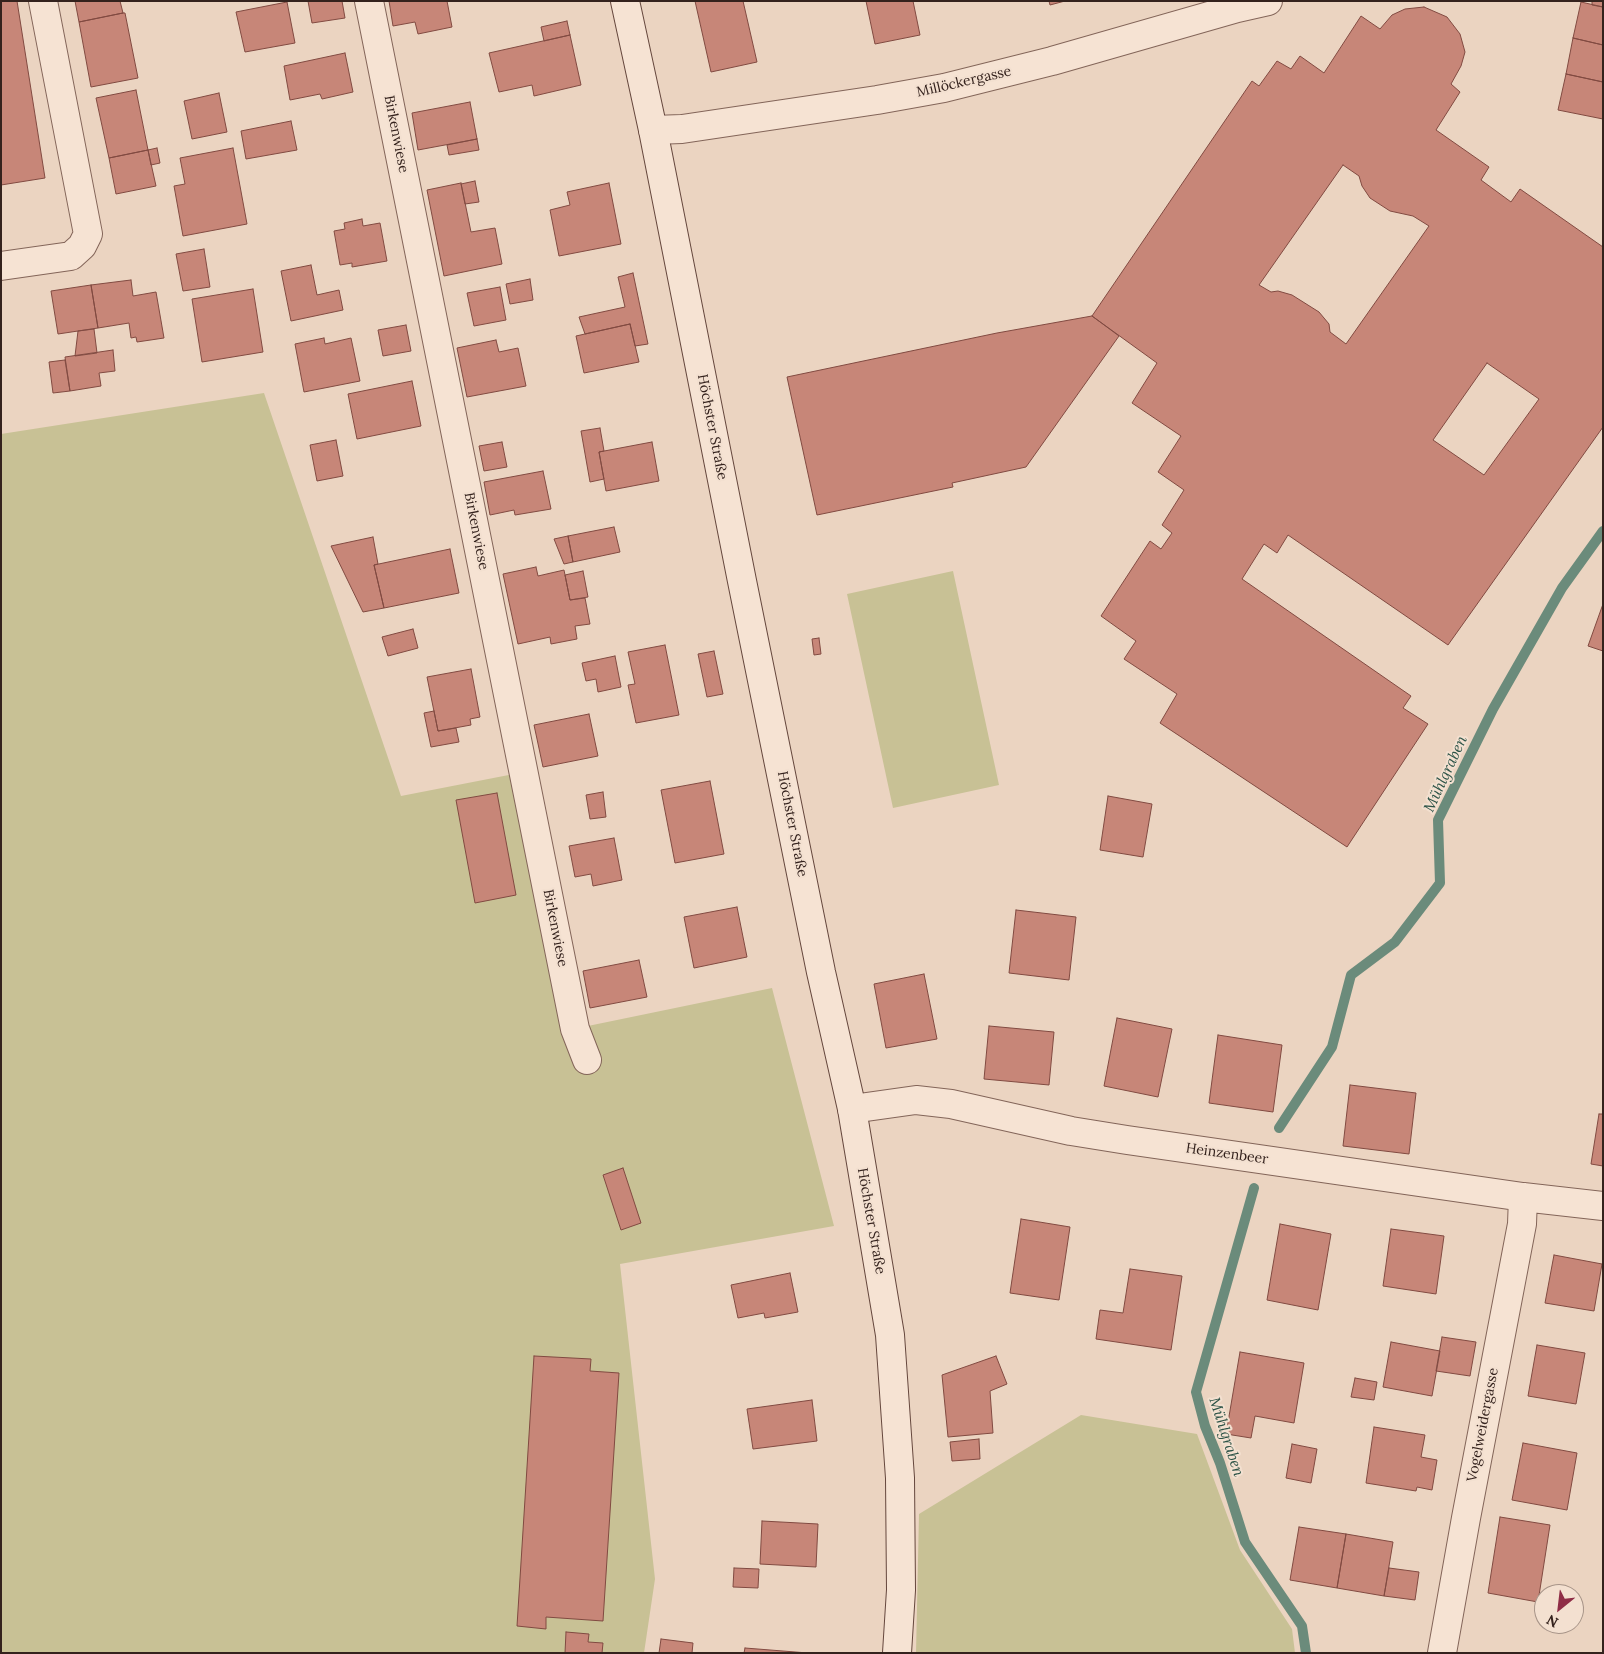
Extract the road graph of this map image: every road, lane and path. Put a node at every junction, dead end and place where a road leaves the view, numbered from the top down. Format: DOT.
graph roads {
  1 [pos="43,1"];
  2 [pos="369,1"];
  3 [pos="625,1"];
  4 [pos="1268,1"];
  5 [pos="1237,5"];
  6 [pos="653,130"];
  7 [pos="1,266"];
  8 [pos="587,1060"];
  9 [pos="852,1109"];
  10 [pos="1523,1197"];
  11 [pos="1603,1206"];
  12 [pos="897,1653"];
  13 [pos="1442,1653"];
  1 -- 7 [label="street"];
  2 -- 8 [label="street, Birkenwiese"];
  3 -- 6 [label="street, Höchster Straße"];
  4 -- 5 [label="street, Millöckergasse"];
  5 -- 6 [label="street, Millöckergasse"];
  6 -- 9 [label="street, Höchster Straße"];
  9 -- 10 [label="street, Heinzenbeer"];
  9 -- 12 [label="street, Höchster Straße"];
  10 -- 11 [label="street, Heinzenbeer"];
  10 -- 13 [label="street, Vogelweidergasse"];
}
